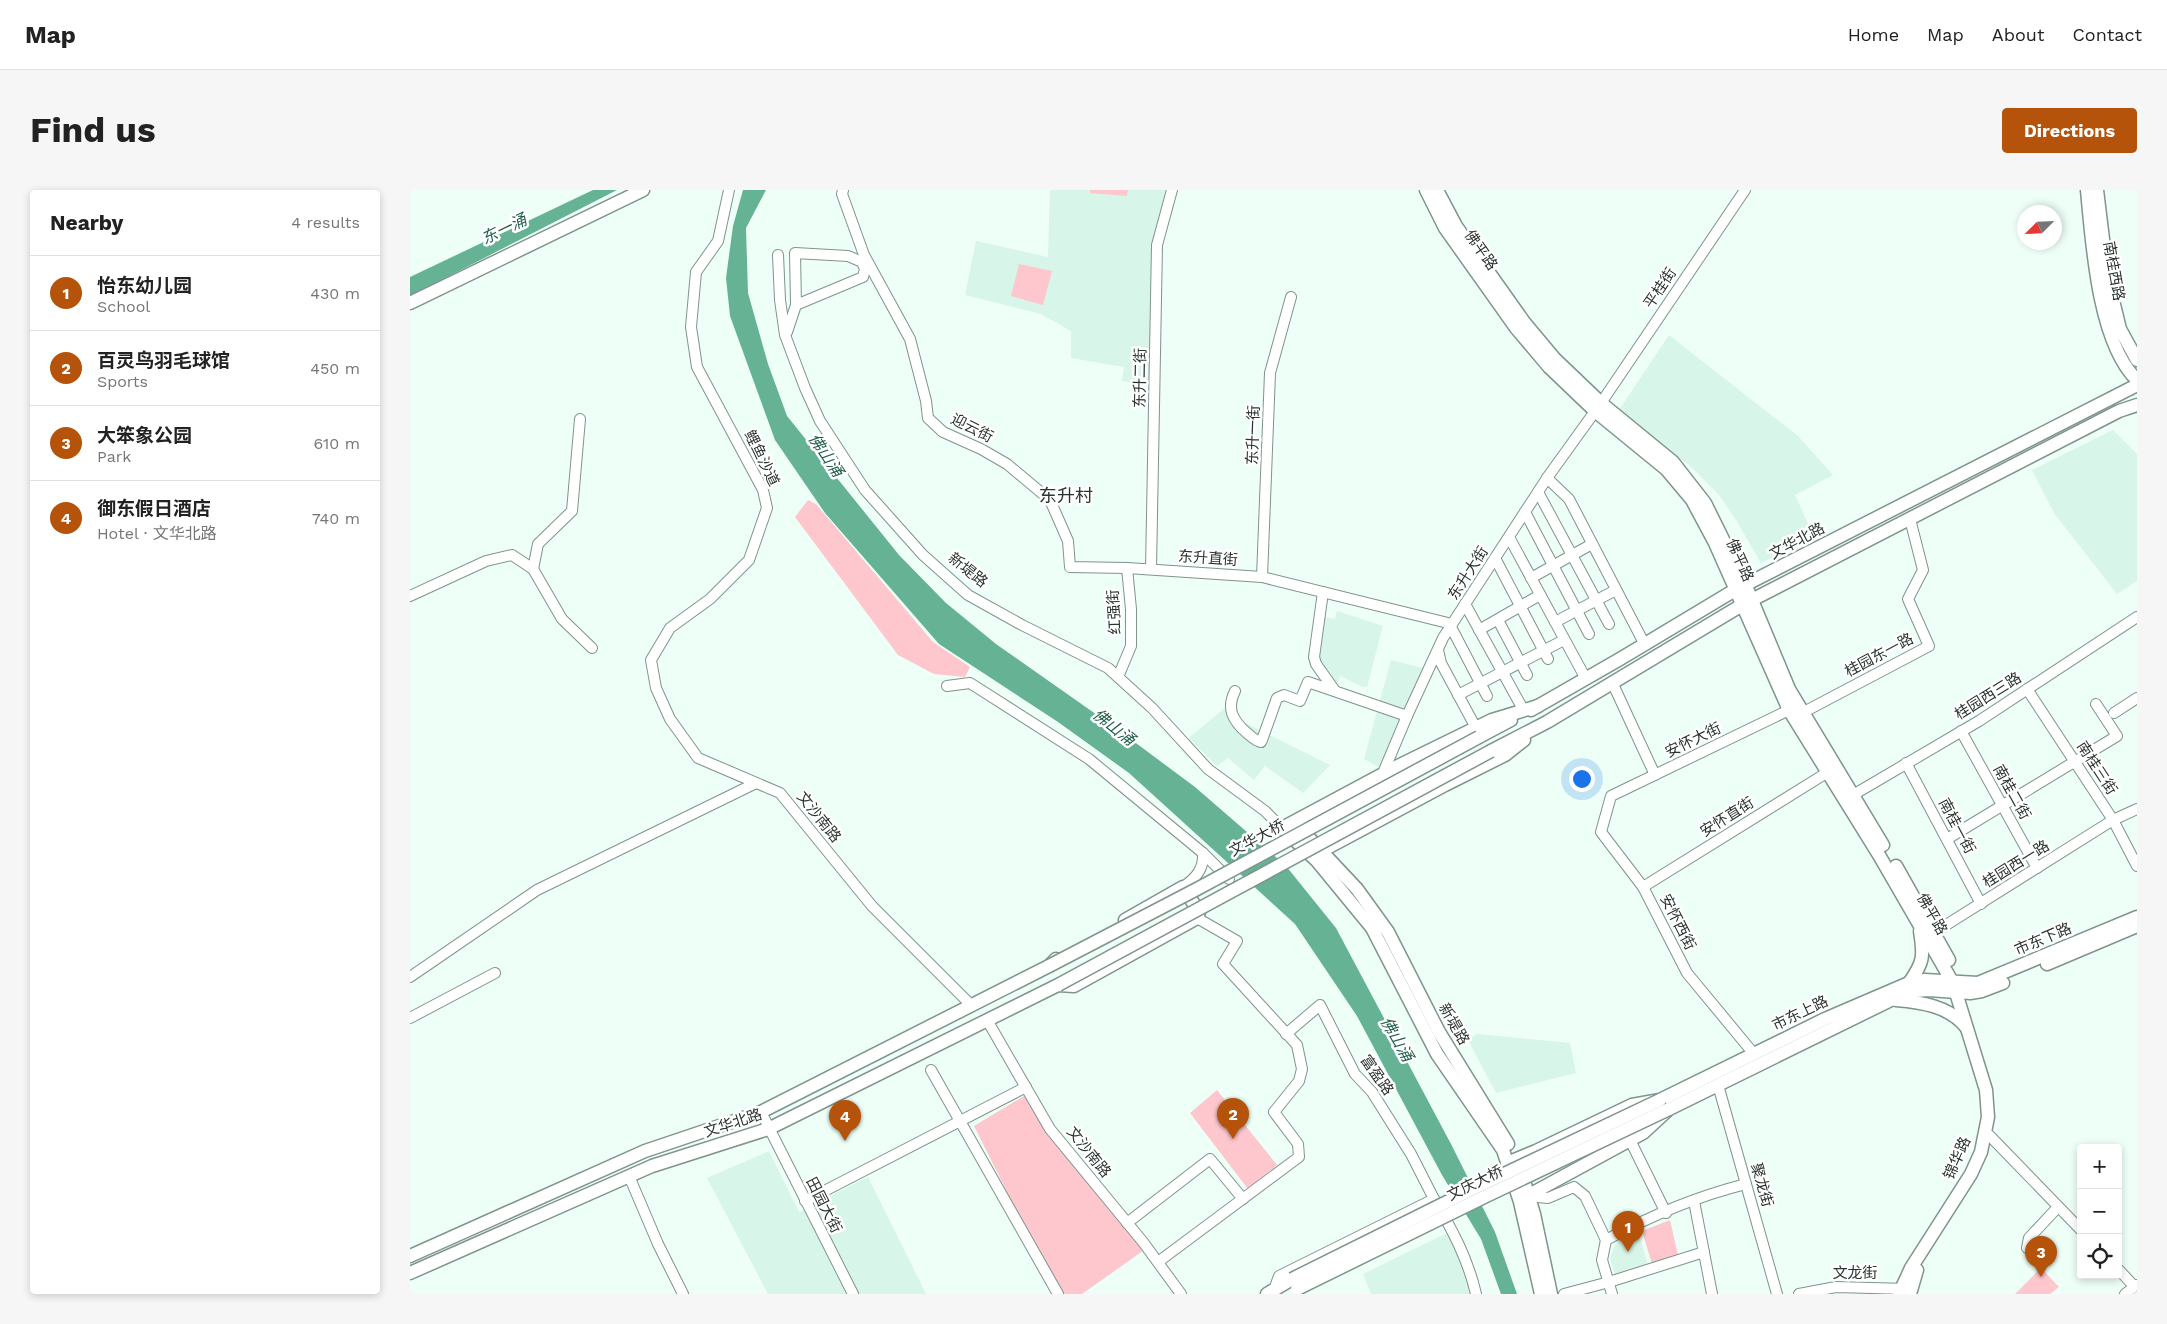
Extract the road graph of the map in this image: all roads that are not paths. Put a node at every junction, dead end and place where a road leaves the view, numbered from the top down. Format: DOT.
graph roads {
  1 [pos="643,190"];
  2 [pos="729,190"];
  3 [pos="843,190"];
  4 [pos="1172,190"];
  5 [pos="1426,190"];
  6 [pos="1437,190"];
  7 [pos="1745,190"];
  8 [pos="2087,190"];
  9 [pos="2097,190"];
  10 [pos="778,255"];
  11 [pos="1291,297"];
  12 [pos="410,303"];
  13 [pos="796,305"];
  14 [pos="785,335"];
  15 [pos="2137,360"];
  16 [pos="2137,380"];
  17 [pos="2137,385"];
  18 [pos="2137,405"];
  19 [pos="1598,407"];
  20 [pos="580,419"];
  21 [pos="1547,478"];
  22 [pos="1538,492"];
  23 [pos="1525,512"];
  24 [pos="1910,519"];
  25 [pos="1509,537"];
  26 [pos="1592,544"];
  27 [pos="1572,555"];
  28 [pos="1495,558"];
  29 [pos="1553,565"];
  30 [pos="1126,568"];
  31 [pos="533,569"];
  32 [pos="1151,569"];
  33 [pos="1262,577"];
  34 [pos="1531,578"];
  35 [pos="1740,588"];
  36 [pos="1616,590"];
  37 [pos="1322,592"];
  38 [pos="1540,595"];
  39 [pos="410,596"];
  40 [pos="1596,601"];
  41 [pos="1747,603"];
  42 [pos="1465,604"];
  43 [pos="1521,606"];
  44 [pos="1577,611"];
  45 [pos="2137,617"];
  46 [pos="1498,620"];
  47 [pos="1555,622"];
  48 [pos="1609,624"];
  49 [pos="1451,626"];
  50 [pos="1480,630"];
  51 [pos="1588,634"];
  52 [pos="1564,640"];
  53 [pos="1645,645"];
  54 [pos="592,648"];
  55 [pos="1438,650"];
  56 [pos="1546,655"];
  57 [pos="651,660"];
  58 [pos="1521,663"];
  59 [pos="1503,672"];
  60 [pos="1527,675"];
  61 [pos="1118,677"];
  62 [pos="1586,679"];
  63 [pos="1612,682"];
  64 [pos="1481,684"];
  65 [pos="947,686"];
  66 [pos="2027,689"];
  67 [pos="1235,691"];
  68 [pos="1335,691"];
  69 [pos="1458,696"];
  70 [pos="1487,696"];
  71 [pos="2137,698"];
  72 [pos="2096,704"];
  73 [pos="1538,706"];
  74 [pos="1524,710"];
  75 [pos="1789,710"];
  76 [pos="1802,713"];
  77 [pos="2114,713"];
  78 [pos="1407,716"];
  79 [pos="1547,722"];
  80 [pos="1961,731"];
  81 [pos="1478,733"];
  82 [pos="1906,762"];
  83 [pos="2075,762"];
  84 [pos="1828,772"];
  85 [pos="1383,774"];
  86 [pos="1655,775"];
  87 [pos="756,783"];
  88 [pos="1853,795"];
  89 [pos="1611,796"];
  90 [pos="2002,806"];
  91 [pos="2137,810"];
  92 [pos="2113,820"];
  93 [pos="1288,825"];
  94 [pos="1947,839"];
  95 [pos="1203,853"];
  96 [pos="1316,854"];
  97 [pos="2137,866"];
  98 [pos="2037,868"];
  99 [pos="1230,879"];
  100 [pos="1183,886"];
  101 [pos="1643,887"];
  102 [pos="1980,904"];
  103 [pos="2137,917"];
  104 [pos="1198,918"];
  105 [pos="1919,924"];
  106 [pos="2137,926"];
  107 [pos="1935,932"];
  108 [pos="1049,966"];
  109 [pos="495,973"];
  110 [pos="410,977"];
  111 [pos="1909,983"];
  112 [pos="1058,985"];
  113 [pos="1959,988"];
  114 [pos="1894,1000"];
  115 [pos="971,1006"];
  116 [pos="410,1018"];
  117 [pos="987,1020"];
  118 [pos="1969,1032"];
  119 [pos="1286,1034"];
  120 [pos="1754,1054"];
  121 [pos="930,1070"];
  122 [pos="1718,1085"];
  123 [pos="1026,1087"];
  124 [pos="1664,1105"];
  125 [pos="761,1112"];
  126 [pos="960,1121"];
  127 [pos="768,1129"];
  128 [pos="1989,1135"];
  129 [pos="1630,1140"];
  130 [pos="1512,1161"];
  131 [pos="629,1176"];
  132 [pos="1746,1184"];
  133 [pos="1524,1198"];
  134 [pos="1243,1199"];
  135 [pos="1434,1199"];
  136 [pos="1694,1201"];
  137 [pos="805,1202"];
  138 [pos="2058,1207"];
  139 [pos="1666,1213"];
  140 [pos="1127,1223"];
  141 [pos="2077,1226"];
  142 [pos="1606,1240"];
  143 [pos="2027,1248"];
  144 [pos="1704,1252"];
  145 [pos="410,1256"];
  146 [pos="1158,1262"];
  147 [pos="410,1273"];
  148 [pos="2122,1273"];
  149 [pos="1609,1282"];
  150 [pos="2136,1285"];
  151 [pos="1293,1287"];
  152 [pos="1905,1291"];
  153 [pos="1271,1292"];
  154 [pos="683,1294"];
  155 [pos="853,1294"];
  156 [pos="1058,1294"];
  157 [pos="1181,1294"];
  158 [pos="1476,1294"];
  159 [pos="1541,1294"];
  160 [pos="1551,1294"];
  161 [pos="1564,1294"];
  162 [pos="1612,1294"];
  163 [pos="1712,1294"];
  164 [pos="1777,1294"];
  165 [pos="1799,1294"];
  166 [pos="2125,1294"];
  1 -- 12 [label="main road"];
  2 -- 57 [label="street, 鲤鱼沙道"];
  3 -- 30 [label="street, 迎云街"];
  4 -- 32 [label="street, 东升二街"];
  5 -- 19 [label="main road, 佛平路"];
  6 -- 19 [label="main road, 佛平路"];
  7 -- 19 [label="street, 平桂街"];
  8 -- 16 [label="main road, 南桂西路"];
  9 -- 15 [label="main road, 南桂西路"];
  10 -- 14 [label="street, 新堤路"];
  11 -- 33 [label="street, 东升一街"];
  13 -- 13 [label="street"];
  13 -- 14 [label="street"];
  14 -- 61 [label="street, 新堤路"];
  17 -- 35 [label="main road, 文华北路"];
  18 -- 24 [label="main road"];
  19 -- 21 [label="street, 东升大街"];
  19 -- 35 [label="main road, 佛平路"];
  20 -- 31 [label="street"];
  21 -- 22 [label="street, 东升大街"];
  21 -- 26 [label="street"];
  22 -- 23 [label="street, 东升大街"];
  22 -- 27 [label="street"];
  23 -- 25 [label="street, 东升大街"];
  23 -- 29 [label="street"];
  24 -- 41 [label="main road"];
  24 -- 76 [label="street, 桂园东一路"];
  25 -- 28 [label="street, 东升大街"];
  25 -- 34 [label="street"];
  26 -- 27 [label="street"];
  26 -- 36 [label="street"];
  27 -- 29 [label="street"];
  27 -- 40 [label="street"];
  28 -- 42 [label="street, 东升大街"];
  28 -- 43 [label="street"];
  29 -- 34 [label="street"];
  29 -- 44 [label="street"];
  30 -- 32 [label="street, 红强街"];
  30 -- 61 [label="street, 红强街"];
  31 -- 39 [label="street"];
  31 -- 54 [label="street"];
  32 -- 33 [label="street, 东升直街"];
  33 -- 37 [label="street, 东升直街"];
  34 -- 38 [label="street"];
  35 -- 41 [label="main road, 佛平路"];
  35 -- 53 [label="main road, 文华北路"];
  36 -- 40 [label="street"];
  36 -- 53 [label="street"];
  37 -- 49 [label="street, 东升直街"];
  37 -- 68 [label="street"];
  38 -- 43 [label="street"];
  38 -- 47 [label="street"];
  40 -- 44 [label="street"];
  40 -- 48 [label="street"];
  41 -- 63 [label="main road"];
  41 -- 75 [label="main road, 佛平路"];
  41 -- 76 [label="main road, 佛平路"];
  42 -- 49 [label="street, 东升大街"];
  42 -- 50 [label="street"];
  43 -- 46 [label="street"];
  43 -- 56 [label="street"];
  44 -- 47 [label="street"];
  44 -- 51 [label="street"];
  45 -- 66 [label="street, 桂园西三路"];
  46 -- 50 [label="street"];
  46 -- 58 [label="street"];
  47 -- 52 [label="street"];
  49 -- 55 [label="street, 东升大街"];
  49 -- 64 [label="street"];
  50 -- 59 [label="street"];
  52 -- 56 [label="street"];
  52 -- 62 [label="street"];
  53 -- 62 [label="main road, 文华北路"];
  55 -- 69 [label="street"];
  55 -- 78 [label="street, 东升大街"];
  56 -- 58 [label="street"];
  57 -- 87 [label="street, 文沙南路"];
  58 -- 59 [label="street"];
  58 -- 60 [label="street"];
  59 -- 64 [label="street"];
  59 -- 74 [label="street"];
  61 -- 93 [label="street, 新堤路"];
  62 -- 73 [label="main road, 文华北路"];
  63 -- 79 [label="main road"];
  63 -- 86 [label="street"];
  64 -- 69 [label="street"];
  64 -- 70 [label="street"];
  65 -- 95 [label="street"];
  66 -- 80 [label="street, 桂园西三路"];
  66 -- 83 [label="street, 南桂三街"];
  67 -- 68 [label="street"];
  68 -- 78 [label="street"];
  69 -- 81 [label="street"];
  71 -- 77 [label="street"];
  72 -- 83 [label="street"];
  73 -- 74 [label="main road"];
  73 -- 81 [label="main road, 文华北路"];
  74 -- 81 [label="main road"];
  75 -- 84 [label="main road, 佛平路"];
  75 -- 86 [label="street, 安怀大街"];
  76 -- 88 [label="main road, 佛平路"];
  78 -- 85 [label="street, 东升大街"];
  79 -- 96 [label="main road"];
  79 -- 112 [label="main road, 文华北路, bridge"];
  80 -- 82 [label="street, 桂园西三路"];
  80 -- 90 [label="street, 南桂二街"];
  81 -- 85 [label="main road"];
  81 -- 108 [label="main road, 文华大桥, bridge"];
  82 -- 88 [label="street, 桂园西三路"];
  82 -- 94 [label="street, 南桂一街"];
  83 -- 90 [label="street"];
  83 -- 92 [label="street, 南桂三街"];
  84 -- 101 [label="street, 安怀直街"];
  84 -- 105 [label="main road, 佛平路"];
  85 -- 93 [label="main road"];
  86 -- 89 [label="street, 安怀大街"];
  87 -- 110 [label="street"];
  87 -- 115 [label="street, 文沙南路"];
  88 -- 107 [label="main road, 佛平路"];
  89 -- 101 [label="street, 安怀西街"];
  90 -- 94 [label="street"];
  90 -- 98 [label="street, 南桂二街"];
  91 -- 92 [label="street, 桂园西一路"];
  92 -- 97 [label="street, 南桂三街"];
  92 -- 98 [label="street, 桂园西一路"];
  93 -- 96 [label="main road, 新堤路"];
  94 -- 102 [label="street, 南桂一街"];
  95 -- 99 [label="street"];
  95 -- 100 [label="street"];
  96 -- 130 [label="main road, 新堤路"];
  98 -- 102 [label="street, 桂园西一路"];
  100 -- 104 [label="main road"];
  100 -- 108 [label="main road"];
  101 -- 120 [label="street, 安怀西街"];
  102 -- 107 [label="street, 桂园西一路"];
  103 -- 113 [label="main road, 市东下路"];
  104 -- 112 [label="main road"];
  104 -- 119 [label="street"];
  105 -- 111 [label="main road"];
  105 -- 113 [label="main road, 佛平路"];
  106 -- 113 [label="main road, 市东下路"];
  107 -- 113 [label="main road, 佛平路"];
  108 -- 115 [label="main road, 文华北路"];
  109 -- 116 [label="street"];
  111 -- 113 [label="main road, 市东上路"];
  111 -- 120 [label="main road, 市东上路"];
  112 -- 117 [label="main road, 文华北路"];
  113 -- 114 [label="main road, 市东上路"];
  113 -- 118 [label="main road, 锦华路"];
  113 -- 128 [label="main road, 锦华路"];
  114 -- 118 [label="main road"];
  114 -- 122 [label="main road, 市东上路"];
  115 -- 125 [label="main road, 文华北路"];
  117 -- 123 [label="street, 文沙南路"];
  117 -- 127 [label="main road, 文华北路"];
  118 -- 152 [label="main road, 锦华路"];
  119 -- 134 [label="street"];
  119 -- 135 [label="street, 富盈路"];
  120 -- 124 [label="main road, 市东上路"];
  121 -- 126 [label="street"];
  122 -- 124 [label="main road, 市东上路"];
  122 -- 132 [label="street, 聚龙街"];
  123 -- 126 [label="street"];
  123 -- 140 [label="street, 文沙南路"];
  124 -- 129 [label="main road"];
  124 -- 130 [label="main road"];
  124 -- 151 [label="main road, 文庆大桥, bridge"];
  125 -- 127 [label="street, 田园大街"];
  125 -- 145 [label="main road, 文华北路"];
  126 -- 137 [label="street"];
  126 -- 156 [label="street"];
  127 -- 131 [label="main road, 文华北路"];
  127 -- 137 [label="street, 田园大街"];
  128 -- 138 [label="street"];
  128 -- 152 [label="main road, 锦华路"];
  129 -- 133 [label="main road"];
  129 -- 139 [label="street"];
  130 -- 133 [label="main road, 新堤路"];
  131 -- 147 [label="main road, 文华北路"];
  131 -- 154 [label="street"];
  132 -- 136 [label="street"];
  132 -- 164 [label="street, 聚龙街"];
  133 -- 142 [label="street"];
  133 -- 159 [label="main road, 新堤路"];
  133 -- 160 [label="main road, 新堤路"];
  134 -- 140 [label="street"];
  134 -- 146 [label="street"];
  135 -- 153 [label="street"];
  135 -- 158 [label="street, 富盈路"];
  136 -- 139 [label="street"];
  136 -- 144 [label="street"];
  137 -- 155 [label="street, 田园大街"];
  138 -- 141 [label="street"];
  138 -- 143 [label="street"];
  139 -- 142 [label="street"];
  140 -- 146 [label="street, 文沙南路"];
  142 -- 149 [label="street"];
  144 -- 149 [label="street"];
  144 -- 163 [label="street"];
  146 -- 157 [label="street, 文沙南路"];
  148 -- 150 [label="street"];
  149 -- 161 [label="street"];
  149 -- 162 [label="street"];
  150 -- 166 [label="street"];
  151 -- 153 [label="main road, 文庆大桥"];
  152 -- 165 [label="street, 文龙街"];
}
